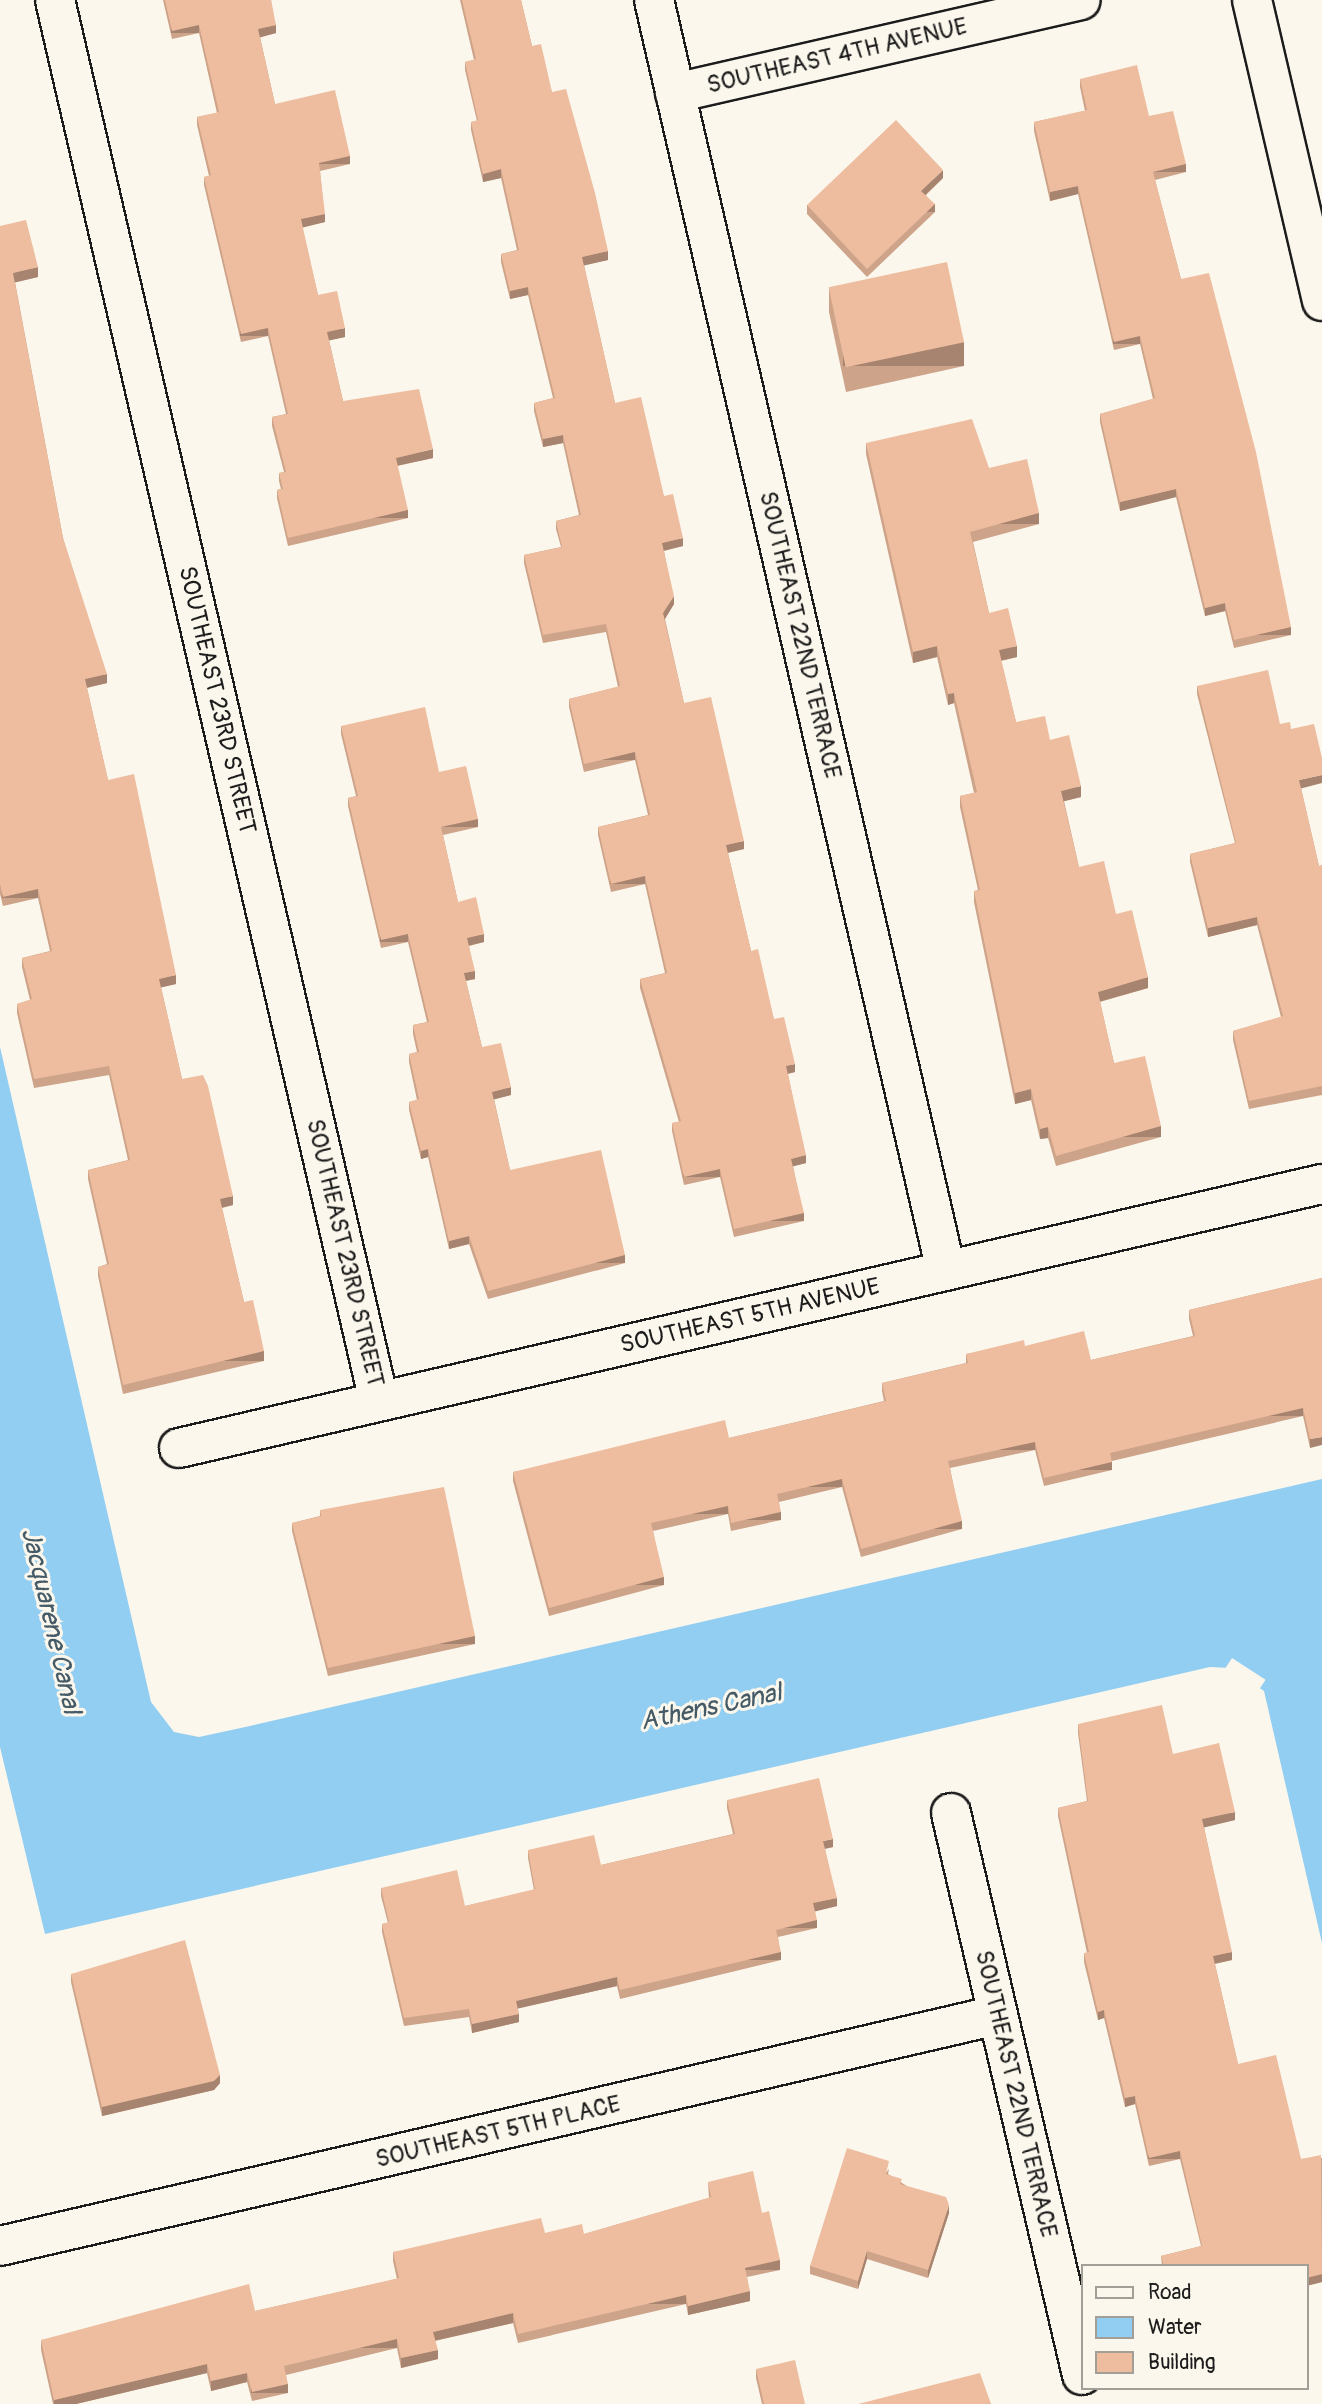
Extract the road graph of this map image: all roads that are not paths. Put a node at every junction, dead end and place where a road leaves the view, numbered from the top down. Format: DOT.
graph roads {
  1 [pos="55,0"];
  2 [pos="654,0"];
  3 [pos="1080,0"];
  4 [pos="1252,0"];
  5 [pos="675,93"];
  6 [pos="1322,301"];
  7 [pos="1322,1184"];
  8 [pos="946,1270"];
  9 [pos="379,1401"];
  10 [pos="179,1448"];
  11 [pos="951,1813"];
  12 [pos="997,2015"];
  13 [pos="0,2246"];
  14 [pos="1080,2367"];
  1 -- 9 [label="street, SOUTHEAST 23RD STREET"];
  2 -- 5 [label="street, SOUTHEAST 22ND TERRACE"];
  3 -- 5 [label="street, SOUTHEAST 4TH AVENUE"];
  4 -- 6 [label="street"];
  5 -- 8 [label="street, SOUTHEAST 22ND TERRACE"];
  7 -- 8 [label="street, SOUTHEAST 5TH AVENUE"];
  8 -- 9 [label="street, SOUTHEAST 5TH AVENUE"];
  9 -- 10 [label="street, SOUTHEAST 5TH AVENUE"];
  11 -- 12 [label="street, SOUTHEAST 22ND TERRACE"];
  12 -- 13 [label="street, SOUTHEAST 5TH PLACE"];
  12 -- 14 [label="street, SOUTHEAST 22ND TERRACE"];
}
